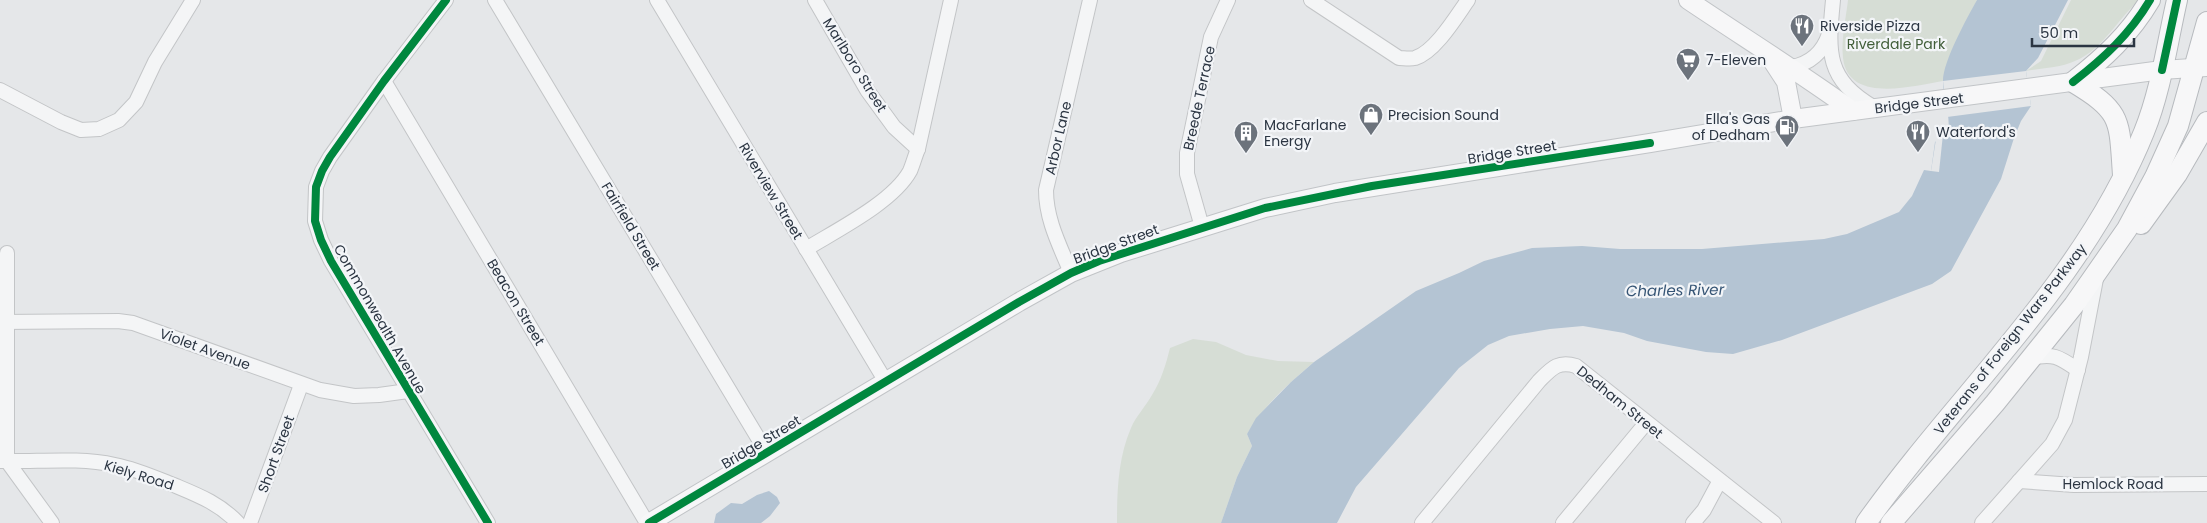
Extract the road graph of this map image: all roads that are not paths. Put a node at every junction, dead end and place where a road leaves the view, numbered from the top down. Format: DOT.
graph roads {
  1 [pos="193,0"];
  2 [pos="446,0"];
  3 [pos="495,0"];
  4 [pos="657,0"];
  5 [pos="816,0"];
  6 [pos="951,0"];
  7 [pos="1090,0"];
  8 [pos="1228,0"];
  9 [pos="1312,0"];
  10 [pos="1468,0"];
  11 [pos="1688,0"];
  12 [pos="1833,0"];
  13 [pos="2150,0"];
  14 [pos="2177,0"];
  15 [pos="2207,22"];
  16 [pos="1830,30"];
  17 [pos="1762,50"];
  18 [pos="1791,67"];
  19 [pos="2201,67"];
  20 [pos="2162,70"];
  21 [pos="384,81"];
  22 [pos="2073,82"];
  23 [pos="0,90"];
  24 [pos="1875,108"];
  25 [pos="1853,111"];
  26 [pos="1793,119"];
  27 [pos="2207,122"];
  28 [pos="918,149"];
  29 [pos="2123,177"];
  30 [pos="1202,227"];
  31 [pos="806,249"];
  32 [pos="7,253"];
  33 [pos="1071,273"];
  34 [pos="2097,274"];
  35 [pos="3,322"];
  36 [pos="2031,358"];
  37 [pos="2078,370"];
  38 [pos="886,382"];
  39 [pos="301,384"];
  40 [pos="408,391"];
  41 [pos="1646,422"];
  42 [pos="767,453"];
  43 [pos="4,461"];
  44 [pos="2019,481"];
  45 [pos="1720,482"];
  46 [pos="2207,484"];
  47 [pos="52,523"];
  48 [pos="238,523"];
  49 [pos="250,523"];
  50 [pos="488,523"];
  51 [pos="648,523"];
  52 [pos="1422,523"];
  53 [pos="1562,523"];
  54 [pos="1693,523"];
  55 [pos="1774,523"];
  56 [pos="1866,523"];
  57 [pos="1892,523"];
  58 [pos="1982,523"];
  1 -- 23 [label="street"];
  2 -- 21 [label="street, Commonwealth Avenue"];
  3 -- 42 [label="street, Fairfield Street"];
  4 -- 31 [label="street, Riverview Street"];
  5 -- 28 [label="street, Marlboro Street"];
  6 -- 28 [label="street"];
  7 -- 33 [label="street, Arbor Lane"];
  8 -- 30 [label="street, Breede Terrace"];
  9 -- 10 [label="street"];
  11 -- 17 [label="main road"];
  12 -- 16 [label="street"];
  13 -- 22 [label="highway"];
  14 -- 20 [label="highway, Veterans of Foreign Wars Parkway"];
  15 -- 19 [label="highway, Veterans of Foreign Wars Parkway"];
  16 -- 18 [label="street"];
  16 -- 24 [label="street"];
  17 -- 18 [label="main road"];
  17 -- 26 [label="main road"];
  18 -- 25 [label="main road"];
  19 -- 20 [label="main road, Bridge Street"];
  19 -- 34 [label="highway, Veterans of Foreign Wars Parkway"];
  20 -- 22 [label="main road, Bridge Street"];
  20 -- 29 [label="highway, Veterans of Foreign Wars Parkway"];
  21 -- 40 [label="street, Commonwealth Avenue"];
  21 -- 51 [label="street, Beacon Street"];
  22 -- 24 [label="main road, Bridge Street"];
  22 -- 29 [label="highway"];
  24 -- 25 [label="main road, Bridge Street"];
  25 -- 26 [label="main road, Bridge Street"];
  26 -- 30 [label="main road, Bridge Street"];
  27 -- 34 [label="highway"];
  28 -- 31 [label="street"];
  29 -- 56 [label="highway, Veterans of Foreign Wars Parkway"];
  30 -- 33 [label="main road, Bridge Street"];
  31 -- 38 [label="street, Riverview Street"];
  32 -- 35 [label="street"];
  33 -- 38 [label="main road, Bridge Street"];
  34 -- 36 [label="highway, Veterans of Foreign Wars Parkway"];
  34 -- 37 [label="street"];
  35 -- 39 [label="street, Violet Avenue"];
  35 -- 43 [label="street"];
  36 -- 37 [label="street"];
  36 -- 57 [label="highway, Veterans of Foreign Wars Parkway"];
  37 -- 44 [label="street"];
  38 -- 42 [label="main road, Bridge Street"];
  39 -- 40 [label="street, Violet Avenue"];
  39 -- 49 [label="street, Short Street"];
  40 -- 50 [label="street, Commonwealth Avenue"];
  41 -- 45 [label="street, Dedham Street"];
  41 -- 52 [label="street, Dedham Street"];
  41 -- 53 [label="street"];
  42 -- 51 [label="main road, Bridge Street"];
  43 -- 47 [label="street"];
  43 -- 48 [label="street, Kiely Road"];
  44 -- 46 [label="street, Hemlock Road"];
  44 -- 58 [label="street"];
  45 -- 54 [label="street"];
  45 -- 55 [label="street, Dedham Street"];
}
